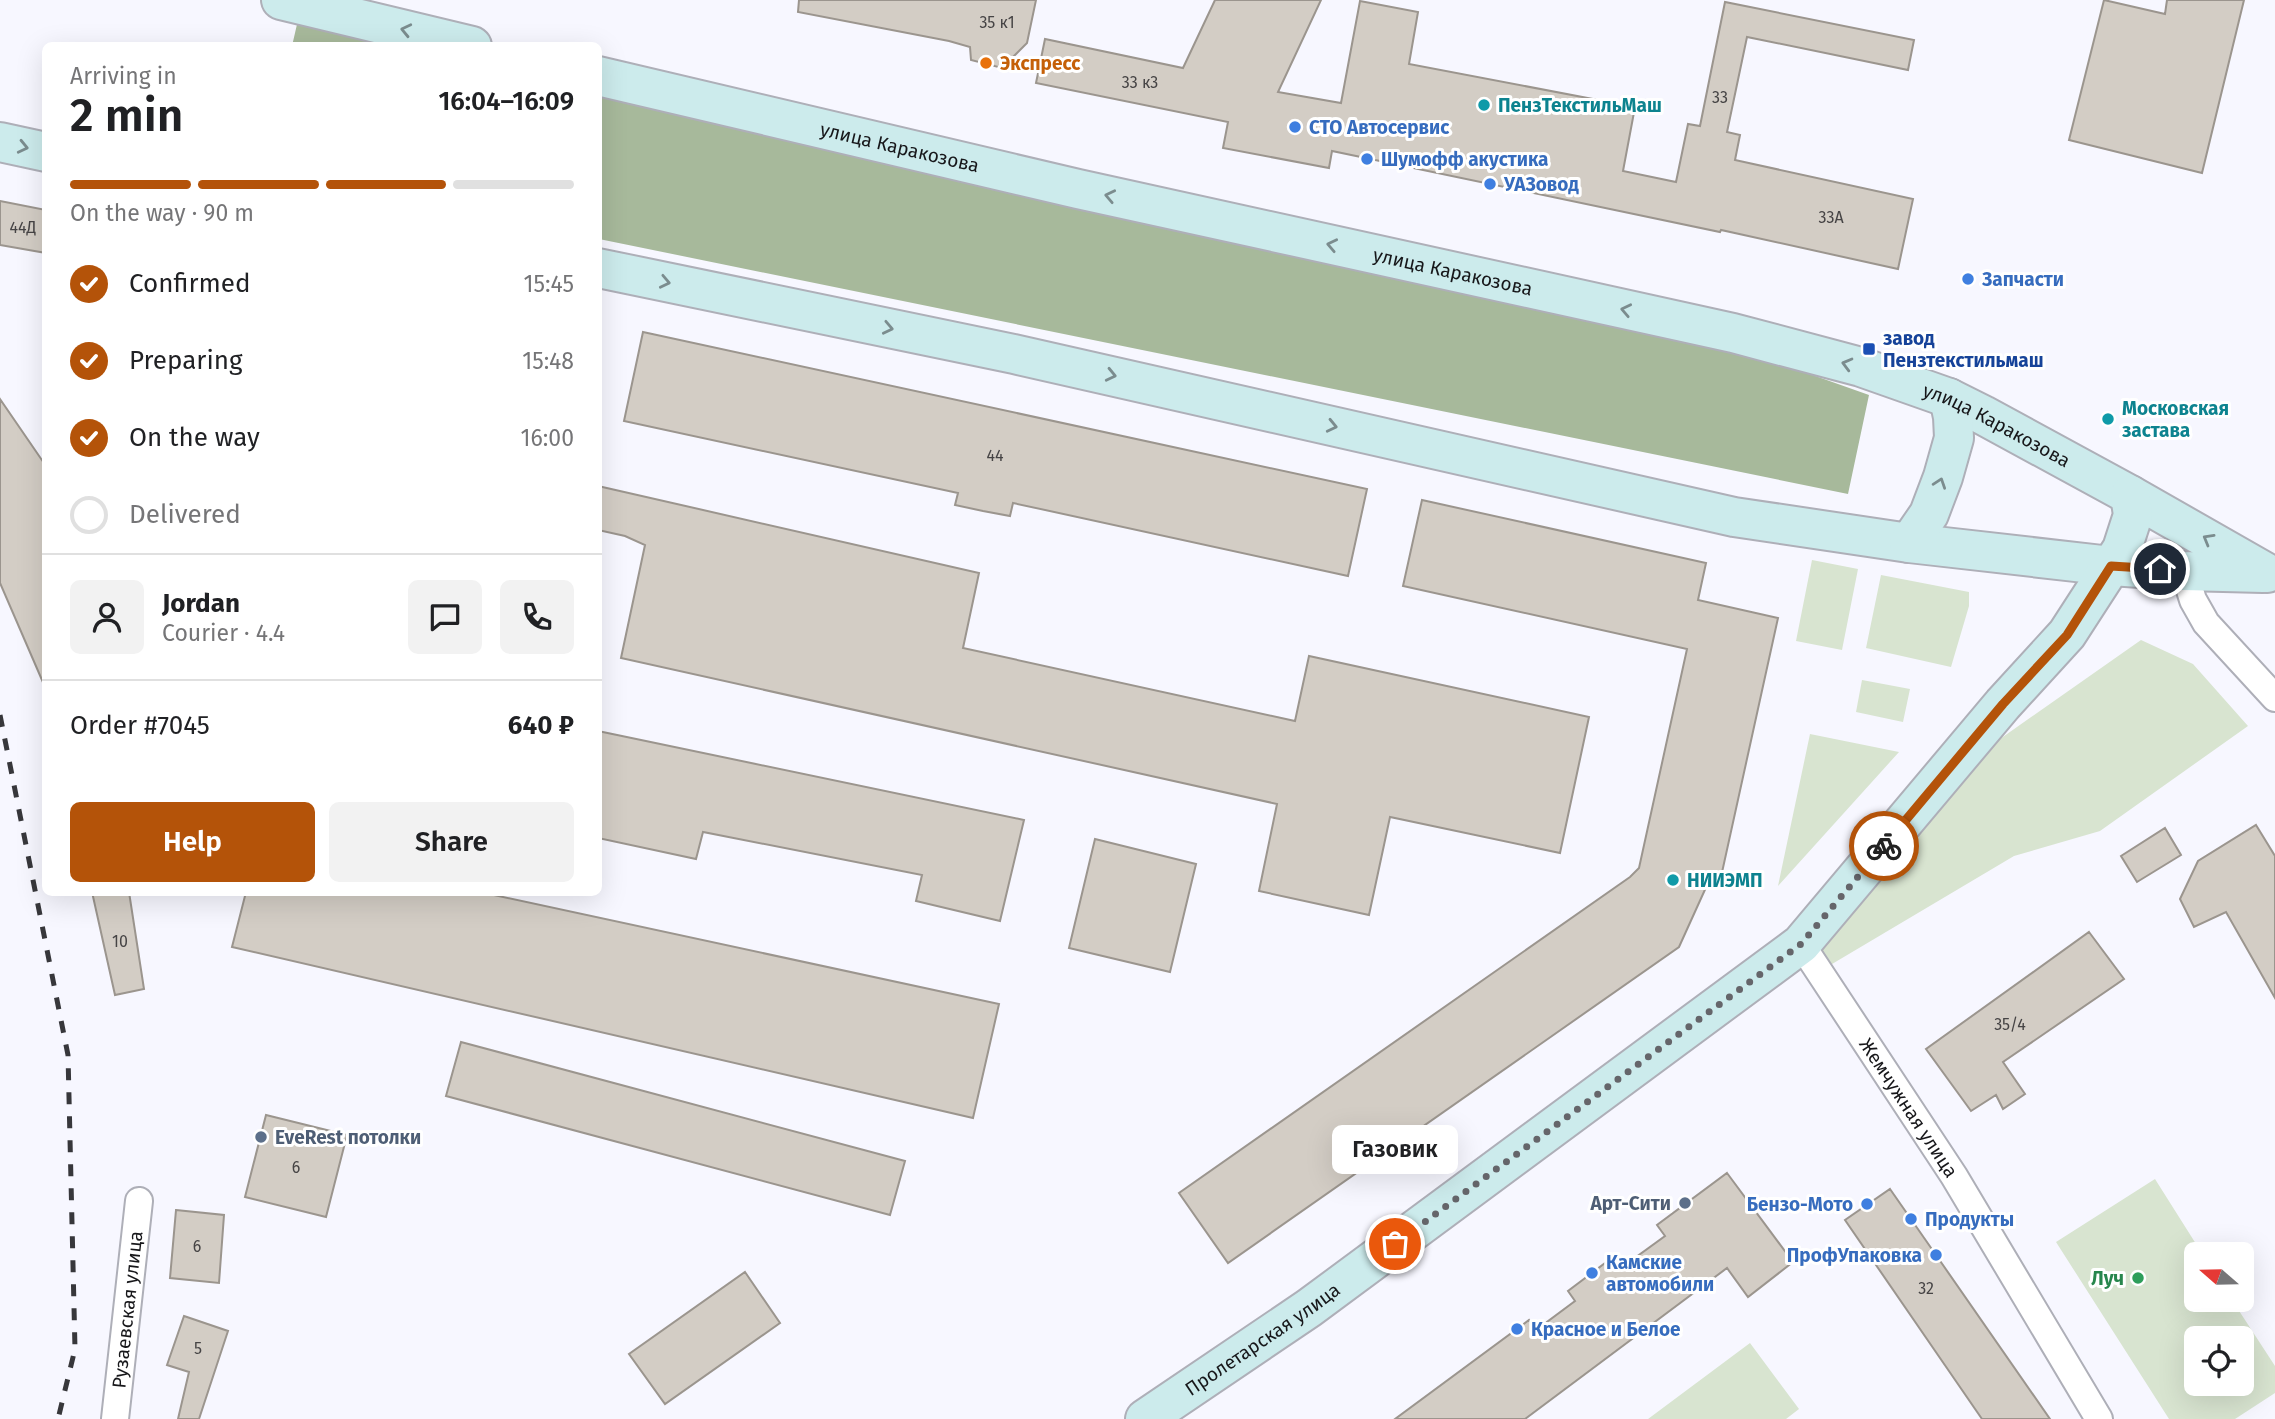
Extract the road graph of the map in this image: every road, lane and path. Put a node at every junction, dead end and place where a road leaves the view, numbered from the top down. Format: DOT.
graph roads {
  1 [pos="281,0"];
  2 [pos="455,42"];
  3 [pos="602,77"];
  4 [pos="0,142"];
  5 [pos="42,151"];
  6 [pos="602,269"];
  7 [pos="1949,398"];
  8 [pos="2130,495"];
  9 [pos="1909,543"];
  10 [pos="2272,565"];
  11 [pos="2111,566"];
  12 [pos="2184,571"];
  13 [pos="2275,698"];
  14 [pos="1801,944"];
  15 [pos="139,1202"];
  16 [pos="115,1419"];
  17 [pos="1145,1419"];
  18 [pos="2099,1419"];
  2 -- 1 [label="main road, one-way"];
  7 -- 3 [label="main road, улица Каракозова, one-way"];
  4 -- 5 [label="main road, one-way"];
  6 -- 9 [label="main road, улица Каракозова, one-way"];
  7 -- 8 [label="main road, улица Каракозова"];
  9 -- 7 [label="main road, one-way"];
  10 -- 8 [label="main road, улица Каракозова, one-way"];
  8 -- 11 [label="main road, Пролетарская улица"];
  9 -- 11 [label="main road, улица Каракозова"];
  10 -- 12 [label="main road, улица Каракозова"];
  11 -- 12 [label="main road, улица Каракозова"];
  11 -- 14 [label="main road, Пролетарская улица"];
  12 -- 13 [label="street"];
  14 -- 17 [label="main road, Пролетарская улица"];
  14 -- 18 [label="street, Жемчужная улица"];
  15 -- 16 [label="street, Рузаевская улица"];
}
